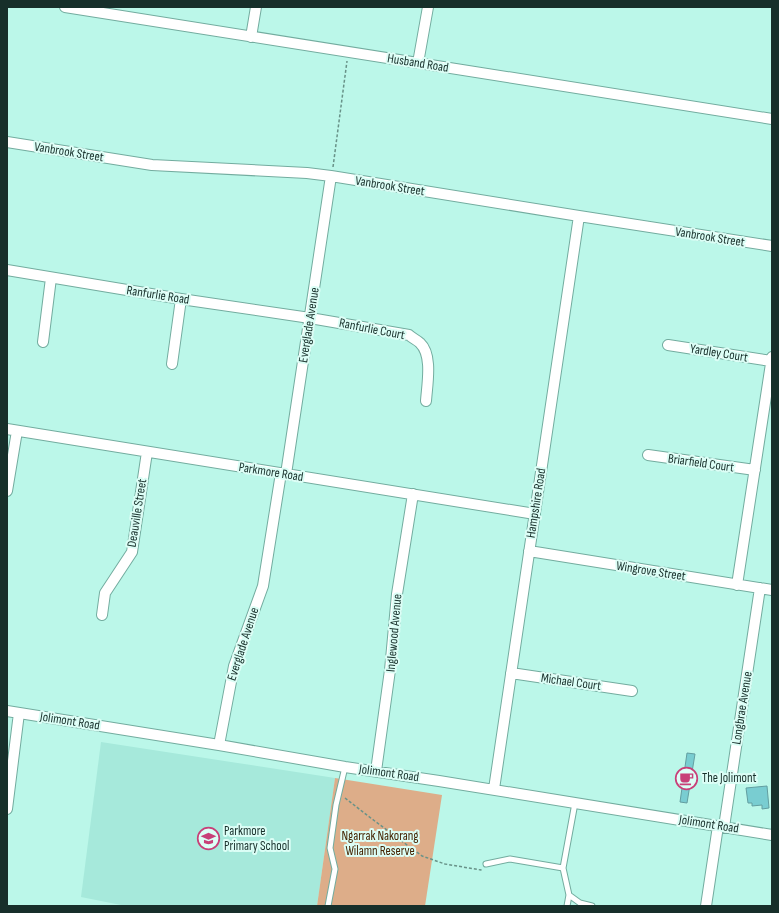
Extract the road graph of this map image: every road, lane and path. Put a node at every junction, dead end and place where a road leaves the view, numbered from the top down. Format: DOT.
graph roads {
  1 [pos="65,7"];
  2 [pos="256,7"];
  3 [pos="428,7"];
  4 [pos="251,37"];
  5 [pos="349,52"];
  6 [pos="418,63"];
  7 [pos="772,119"];
  8 [pos="7,142"];
  9 [pos="332,176"];
  10 [pos="579,216"];
  11 [pos="772,246"];
  12 [pos="7,270"];
  13 [pos="51,278"];
  14 [pos="181,299"];
  15 [pos="310,318"];
  16 [pos="43,342"];
  17 [pos="668,345"];
  18 [pos="772,359"];
  19 [pos="172,364"];
  20 [pos="426,401"];
  21 [pos="12,430"];
  22 [pos="147,452"];
  23 [pos="648,455"];
  24 [pos="755,470"];
  25 [pos="283,474"];
  26 [pos="7,491"];
  27 [pos="413,494"];
  28 [pos="535,514"];
  29 [pos="529,551"];
  30 [pos="737,585"];
  31 [pos="760,588"];
  32 [pos="772,590"];
  33 [pos="102,615"];
  34 [pos="511,673"];
  35 [pos="632,691"];
  36 [pos="7,711"];
  37 [pos="19,713"];
  38 [pos="219,745"];
  39 [pos="345,767"];
  40 [pos="376,771"];
  41 [pos="494,789"];
  42 [pos="339,793"];
  43 [pos="574,802"];
  44 [pos="7,809"];
  45 [pos="721,826"];
  46 [pos="772,835"];
  47 [pos="486,864"];
  48 [pos="563,868"];
  49 [pos="568,896"];
  50 [pos="328,906"];
  51 [pos="567,906"];
  52 [pos="592,906"];
  53 [pos="706,906"];
  1 -- 4 [label="street, Husband Road"];
  2 -- 4 [label="street"];
  3 -- 6 [label="street"];
  4 -- 5 [label="street, Husband Road"];
  5 -- 6 [label="street, Husband Road"];
  5 -- 9 [label="path"];
  6 -- 7 [label="street, Husband Road"];
  8 -- 9 [label="street, Vanbrook Street"];
  9 -- 10 [label="street, Vanbrook Street"];
  9 -- 15 [label="street, Everglade Avenue"];
  10 -- 11 [label="street, Vanbrook Street"];
  10 -- 28 [label="street, Hampshire Road"];
  12 -- 13 [label="street, Ranfurlie Road"];
  13 -- 14 [label="street, Ranfurlie Road"];
  13 -- 16 [label="street"];
  14 -- 15 [label="street, Ranfurlie Road"];
  14 -- 19 [label="street"];
  15 -- 20 [label="street, Ranfurlie Court"];
  15 -- 25 [label="street, Everglade Avenue"];
  17 -- 18 [label="street, Yardley Court"];
  18 -- 24 [label="street"];
  21 -- 22 [label="street, Parkmore Road"];
  21 -- 26 [label="street"];
  22 -- 25 [label="street, Parkmore Road"];
  22 -- 33 [label="street, Deauville Street"];
  23 -- 24 [label="street, Briarfield Court"];
  24 -- 30 [label="street"];
  25 -- 27 [label="street, Parkmore Road"];
  25 -- 38 [label="street, Everglade Avenue"];
  27 -- 28 [label="street, Parkmore Road"];
  27 -- 40 [label="street, Inglewood Avenue"];
  28 -- 29 [label="street, Hampshire Road"];
  29 -- 30 [label="street, Wingrove Street"];
  29 -- 34 [label="street, Hampshire Road"];
  30 -- 31 [label="street, Wingrove Street"];
  31 -- 32 [label="street, Wingrove Street"];
  31 -- 45 [label="street, Longbrae Avenue"];
  34 -- 35 [label="street, Michael Court"];
  34 -- 41 [label="street, Hampshire Road"];
  36 -- 37 [label="street, Jolimont Road"];
  37 -- 38 [label="street, Jolimont Road"];
  37 -- 44 [label="street"];
  38 -- 39 [label="street, Jolimont Road"];
  39 -- 40 [label="street, Jolimont Road"];
  39 -- 42 [label="lane"];
  40 -- 41 [label="street, Jolimont Road"];
  41 -- 43 [label="street, Jolimont Road"];
  42 -- 47 [label="path"];
  42 -- 50 [label="lane"];
  43 -- 45 [label="street, Jolimont Road"];
  43 -- 48 [label="lane"];
  45 -- 46 [label="street, Jolimont Road"];
  45 -- 53 [label="street, Longbrae Avenue"];
  47 -- 48 [label="lane"];
  48 -- 49 [label="lane"];
  49 -- 51 [label="lane"];
  49 -- 52 [label="lane"];
}
